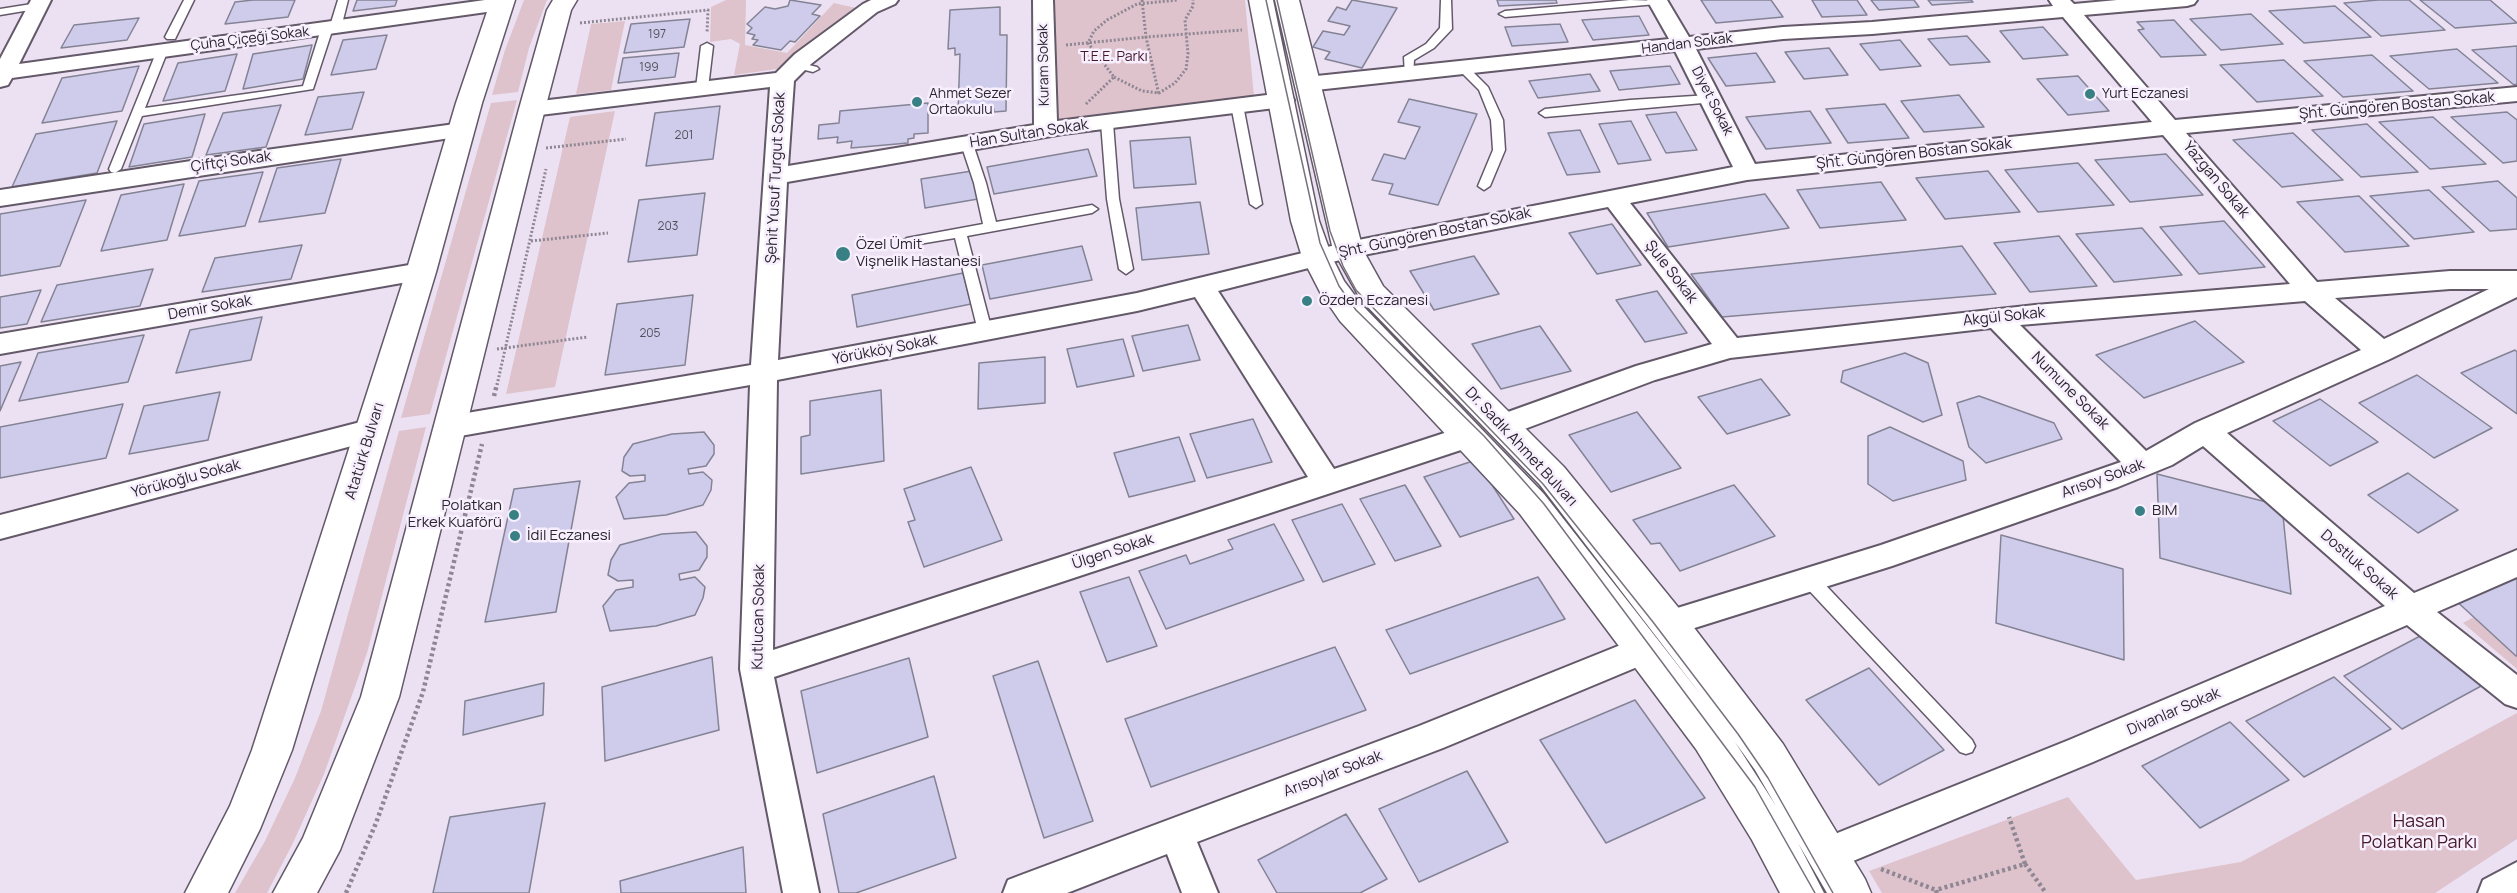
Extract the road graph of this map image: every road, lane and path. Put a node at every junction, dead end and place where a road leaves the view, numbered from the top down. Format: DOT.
graph roads {
  1 [pos="189,0"];
  2 [pos="343,0"];
  3 [pos="888,0"];
  4 [pos="1043,0"];
  5 [pos="1178,0"];
  6 [pos="1193,0"];
  7 [pos="1287,0"];
  8 [pos="1446,0"];
  9 [pos="1657,0"];
  10 [pos="2187,0"];
  11 [pos="502,2"];
  12 [pos="1143,2"];
  13 [pos="40,3"];
  14 [pos="2064,5"];
  15 [pos="0,12"];
  16 [pos="572,12"];
  17 [pos="1264,14"];
  18 [pos="1505,14"];
  19 [pos="331,28"];
  20 [pos="1186,33"];
  21 [pos="1146,38"];
  22 [pos="166,43"];
  23 [pos="1088,43"];
  24 [pos="1683,45"];
  25 [pos="707,46"];
  26 [pos="1044,47"];
  27 [pos="1463,68"];
  28 [pos="798,71"];
  29 [pos="1409,74"];
  30 [pos="1,75"];
  31 [pos="1114,77"];
  32 [pos="702,88"];
  33 [pos="1294,92"];
  34 [pos="2517,94"];
  35 [pos="1710,99"];
  36 [pos="1161,104"];
  37 [pos="1237,105"];
  38 [pos="532,109"];
  39 [pos="137,112"];
  40 [pos="1545,113"];
  41 [pos="1107,123"];
  42 [pos="2171,127"];
  43 [pos="1055,129"];
  44 [pos="462,130"];
  45 [pos="626,139"];
  46 [pos="967,144"];
  47 [pos="535,149"];
  48 [pos="115,169"];
  49 [pos="1747,172"];
  50 [pos="776,176"];
  51 [pos="1484,186"];
  52 [pos="1613,197"];
  53 [pos="0,198"];
  54 [pos="1256,204"];
  55 [pos="1092,209"];
  56 [pos="990,226"];
  57 [pos="960,232"];
  58 [pos="608,233"];
  59 [pos="531,241"];
  60 [pos="908,242"];
  61 [pos="496,244"];
  62 [pos="1333,254"];
  63 [pos="1126,269"];
  64 [pos="421,273"];
  65 [pos="2517,280"];
  66 [pos="2517,286"];
  67 [pos="1202,287"];
  68 [pos="2309,290"];
  69 [pos="1997,318"];
  70 [pos="985,331"];
  71 [pos="588,337"];
  72 [pos="0,344"];
  73 [pos="507,347"];
  74 [pos="1730,348"];
  75 [pos="469,352"];
  76 [pos="2381,352"];
  77 [pos="764,373"];
  78 [pos="488,420"];
  79 [pos="1504,425"];
  80 [pos="449,428"];
  81 [pos="372,430"];
  82 [pos="2205,431"];
  83 [pos="1469,436"];
  84 [pos="2142,465"];
  85 [pos="1327,482"];
  86 [pos="0,527"];
  87 [pos="2517,563"];
  88 [pos="1809,579"];
  89 [pos="2412,610"];
  90 [pos="1669,623"];
  91 [pos="1643,650"];
  92 [pos="756,669"];
  93 [pos="2517,694"];
  94 [pos="1966,746"];
  95 [pos="2009,817"];
  96 [pos="1176,833"];
  97 [pos="1828,854"];
  98 [pos="2025,864"];
  99 [pos="1881,869"];
  100 [pos="2517,879"];
  101 [pos="1083,881"];
  102 [pos="1937,892"];
  103 [pos="206,893"];
  104 [pos="294,893"];
  105 [pos="346,893"];
  106 [pos="801,893"];
  107 [pos="1021,893"];
  108 [pos="1200,893"];
  109 [pos="1803,893"];
  110 [pos="1850,893"];
  111 [pos="2046,893"];
  112 [pos="2496,893"];
  1 -- 22 [label="lane"];
  2 -- 19 [label="lane"];
  3 -- 28 [label="street"];
  4 -- 26 [label="street, Kuram Sokak"];
  5 -- 12 [label="path"];
  6 -- 20 [label="path"];
  7 -- 33 [label="main road, Dr. Sadık Ahmet Bulvarı"];
  8 -- 29 [label="lane"];
  9 -- 18 [label="lane"];
  9 -- 24 [label="street, Diyet Sokak"];
  10 -- 14 [label="street, Handan Sokak"];
  11 -- 19 [label="street, Çuha Çiçeği Sokak"];
  11 -- 44 [label="main road, Atatürk Bulvarı"];
  12 -- 21 [label="path"];
  12 -- 23 [label="path"];
  13 -- 15 [label="lane"];
  13 -- 30 [label="street"];
  14 -- 24 [label="street, Handan Sokak"];
  14 -- 42 [label="street, Yazgan Sokak"];
  16 -- 25 [label="path"];
  16 -- 38 [label="main road"];
  17 -- 20 [label="path"];
  17 -- 33 [label="main road, Dr. Sadık Ahmet Bulvarı"];
  19 -- 22 [label="street, Çuha Çiçeği Sokak"];
  19 -- 39 [label="lane"];
  20 -- 21 [label="path"];
  20 -- 36 [label="path"];
  21 -- 23 [label="path"];
  21 -- 36 [label="path"];
  22 -- 30 [label="street, Çuha Çiçeği Sokak"];
  22 -- 39 [label="lane"];
  23 -- 26 [label="path"];
  23 -- 31 [label="path"];
  24 -- 27 [label="street, Handan Sokak"];
  24 -- 35 [label="street, Diyet Sokak"];
  25 -- 32 [label="lane"];
  26 -- 43 [label="street, Kuram Sokak"];
  27 -- 29 [label="street, Handan Sokak"];
  27 -- 51 [label="lane"];
  28 -- 32 [label="street"];
  28 -- 50 [label="street, Şehit Yusuf Turgut Sokak"];
  29 -- 33 [label="street, Handan Sokak"];
  31 -- 36 [label="path"];
  31 -- 43 [label="path"];
  32 -- 38 [label="street"];
  33 -- 37 [label="street, Han Sultan Sokak"];
  33 -- 62 [label="main road, Dr. Sadık Ahmet Bulvarı"];
  34 -- 42 [label="street, Şht. Güngören Bostan Sokak"];
  35 -- 40 [label="lane"];
  35 -- 49 [label="street, Diyet Sokak"];
  36 -- 37 [label="street, Han Sultan Sokak"];
  36 -- 41 [label="street, Han Sultan Sokak"];
  37 -- 54 [label="lane"];
  38 -- 47 [label="main road"];
  39 -- 48 [label="lane"];
  41 -- 43 [label="street, Han Sultan Sokak"];
  41 -- 63 [label="lane"];
  42 -- 49 [label="street, Şht. Güngören Bostan Sokak"];
  42 -- 68 [label="street, Yazgan Sokak"];
  43 -- 46 [label="street, Han Sultan Sokak"];
  44 -- 53 [label="street, Çiftçi Sokak"];
  44 -- 64 [label="main road, Atatürk Bulvarı"];
  45 -- 47 [label="path"];
  46 -- 50 [label="street, Han Sultan Sokak"];
  46 -- 56 [label="lane"];
  47 -- 59 [label="path"];
  47 -- 61 [label="main road"];
  49 -- 52 [label="street, Şht. Güngören Bostan Sokak"];
  50 -- 77 [label="street, Şehit Yusuf Turgut Sokak"];
  52 -- 62 [label="street, Şht. Güngören Bostan Sokak"];
  52 -- 74 [label="street, Şule Sokak"];
  55 -- 56 [label="lane"];
  56 -- 57 [label="lane"];
  57 -- 60 [label="lane"];
  57 -- 70 [label="lane"];
  58 -- 59 [label="path"];
  59 -- 61 [label="path"];
  59 -- 73 [label="path"];
  61 -- 75 [label="main road"];
  62 -- 67 [label="street, Yörükköy Sokak"];
  62 -- 79 [label="main road, Dr. Sadık Ahmet Bulvarı"];
  62 -- 83 [label="main road, Dr. Sadık Ahmet Bulvarı"];
  64 -- 72 [label="street, Demir Sokak"];
  64 -- 81 [label="main road, Atatürk Bulvarı"];
  65 -- 68 [label="street, Akgül Sokak"];
  66 -- 76 [label="street, Arısoy Sokak"];
  67 -- 70 [label="street, Yörükköy Sokak"];
  67 -- 85 [label="street"];
  68 -- 69 [label="street, Akgül Sokak"];
  68 -- 76 [label="street, Yazgan Sokak"];
  69 -- 74 [label="street, Akgül Sokak"];
  69 -- 84 [label="street, Numune Sokak"];
  70 -- 77 [label="street, Yörükköy Sokak"];
  71 -- 73 [label="path"];
  73 -- 75 [label="path"];
  73 -- 78 [label="path"];
  74 -- 79 [label="street, Akgül Sokak"];
  75 -- 80 [label="main road"];
  76 -- 82 [label="street, Arısoy Sokak"];
  77 -- 78 [label="street, Yörükköy Sokak"];
  77 -- 92 [label="street, Kutlucan Sokak"];
  78 -- 80 [label="street, Yörükköy Sokak"];
  78 -- 105 [label="path"];
  79 -- 90 [label="main road, Dr. Sadık Ahmet Bulvarı"];
  80 -- 104 [label="main road"];
  81 -- 86 [label="street, Yörükoğlu Sokak"];
  81 -- 103 [label="main road, Atatürk Bulvarı"];
  82 -- 84 [label="street, Arısoy Sokak"];
  82 -- 89 [label="street, Dostluk Sokak"];
  83 -- 85 [label="street, Ülgen Sokak"];
  83 -- 91 [label="main road, Dr. Sadık Ahmet Bulvarı"];
  84 -- 88 [label="street, Arısoy Sokak"];
  85 -- 92 [label="street, Ülgen Sokak"];
  87 -- 89 [label="street, Divanlar Sokak"];
  88 -- 90 [label="street, Arısoy Sokak"];
  88 -- 94 [label="lane"];
  89 -- 93 [label="street, Dostluk Sokak"];
  89 -- 97 [label="street, Divanlar Sokak"];
  90 -- 97 [label="main road, Dr. Sadık Ahmet Bulvarı"];
  91 -- 96 [label="street, Arısoylar Sokak"];
  91 -- 109 [label="main road, Dr. Sadık Ahmet Bulvarı"];
  92 -- 106 [label="street, Kutlucan Sokak"];
  95 -- 98 [label="path"];
  96 -- 101 [label="street, Arısoylar Sokak"];
  96 -- 108 [label="street"];
  97 -- 110 [label="main road, Dr. Sadık Ahmet Bulvarı"];
  98 -- 102 [label="path"];
  98 -- 111 [label="path"];
  99 -- 102 [label="path"];
  100 -- 112 [label="street"];
  101 -- 107 [label="street, Arısoylar Sokak"];
}
